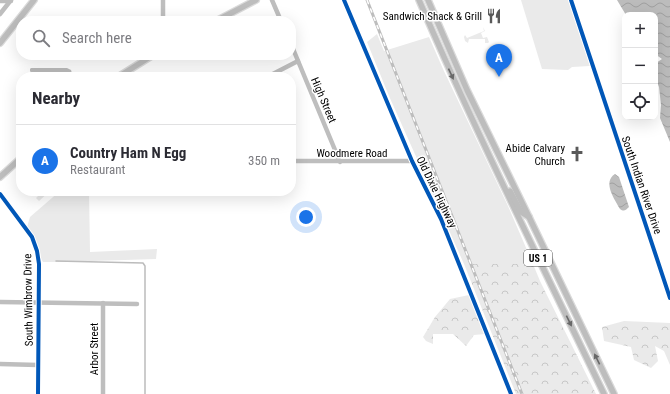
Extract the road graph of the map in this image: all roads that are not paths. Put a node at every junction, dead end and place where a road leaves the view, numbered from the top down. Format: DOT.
graph roads {
  1 [pos="11,0"];
  2 [pos="34,0"];
  3 [pos="163,0"];
  4 [pos="256,0"];
  5 [pos="272,0"];
  6 [pos="344,0"];
  7 [pos="419,0"];
  8 [pos="428,0"];
  9 [pos="571,0"];
  10 [pos="0,1"];
  11 [pos="0,14"];
  12 [pos="21,16"];
  13 [pos="163,16"];
  14 [pos="226,16"];
  15 [pos="279,16"];
  16 [pos="16,23"];
  17 [pos="436,41"];
  18 [pos="0,43"];
  19 [pos="449,48"];
  20 [pos="296,56"];
  21 [pos="145,60"];
  22 [pos="444,60"];
  23 [pos="298,61"];
  24 [pos="456,64"];
  25 [pos="126,72"];
  26 [pos="277,72"];
  27 [pos="482,140"];
  28 [pos="296,162"];
  29 [pos="340,162"];
  30 [pos="412,162"];
  31 [pos="16,163"];
  32 [pos="0,177"];
  33 [pos="0,194"];
  34 [pos="529,217"];
  35 [pos="531,242"];
  36 [pos="670,298"];
  37 [pos="0,302"];
  38 [pos="38,302"];
  39 [pos="103,303"];
  40 [pos="137,304"];
  41 [pos="577,317"];
  42 [pos="0,364"];
  43 [pos="38,365"];
  44 [pos="38,394"];
  45 [pos="103,394"];
  46 [pos="511,394"];
  47 [pos="604,394"];
  48 [pos="614,394"];
  1 -- 10 [label="street"];
  1 -- 11 [label="street"];
  2 -- 12 [label="main road"];
  3 -- 13 [label="street"];
  4 -- 14 [label="main road"];
  5 -- 15 [label="street"];
  6 -- 30 [label="street, Old Dixie Highway"];
  7 -- 17 [label="main road, US 1"];
  8 -- 19 [label="main road, US 1"];
  9 -- 36 [label="street, South Indian River Drive"];
  16 -- 18 [label="main road"];
  17 -- 19 [label="main road"];
  17 -- 22 [label="main road, US 1"];
  19 -- 24 [label="main road, US 1"];
  20 -- 23 [label="street, High Street"];
  21 -- 25 [label="main road"];
  22 -- 24 [label="main road"];
  22 -- 27 [label="main road, US 1, one-way"];
  23 -- 26 [label="street"];
  23 -- 29 [label="street, High Street"];
  24 -- 34 [label="main road, US 1"];
  27 -- 34 [label="main road"];
  27 -- 35 [label="main road, US 1"];
  28 -- 29 [label="street, Woodmere Road"];
  29 -- 30 [label="street, Woodmere Road"];
  30 -- 46 [label="street, Old Dixie Highway"];
  31 -- 32 [label="main road"];
  33 -- 38 [label="street, South Wimbrow Drive"];
  34 -- 41 [label="main road, US 1"];
  35 -- 41 [label="main road"];
  35 -- 47 [label="main road, US 1, one-way"];
  37 -- 38 [label="street"];
  38 -- 39 [label="street"];
  38 -- 43 [label="street, South Wimbrow Drive"];
  39 -- 40 [label="street"];
  39 -- 45 [label="street, Arbor Street"];
  48 -- 41 [label="main road, US 1, one-way"];
  42 -- 43 [label="street"];
  43 -- 44 [label="street, South Wimbrow Drive"];
}
